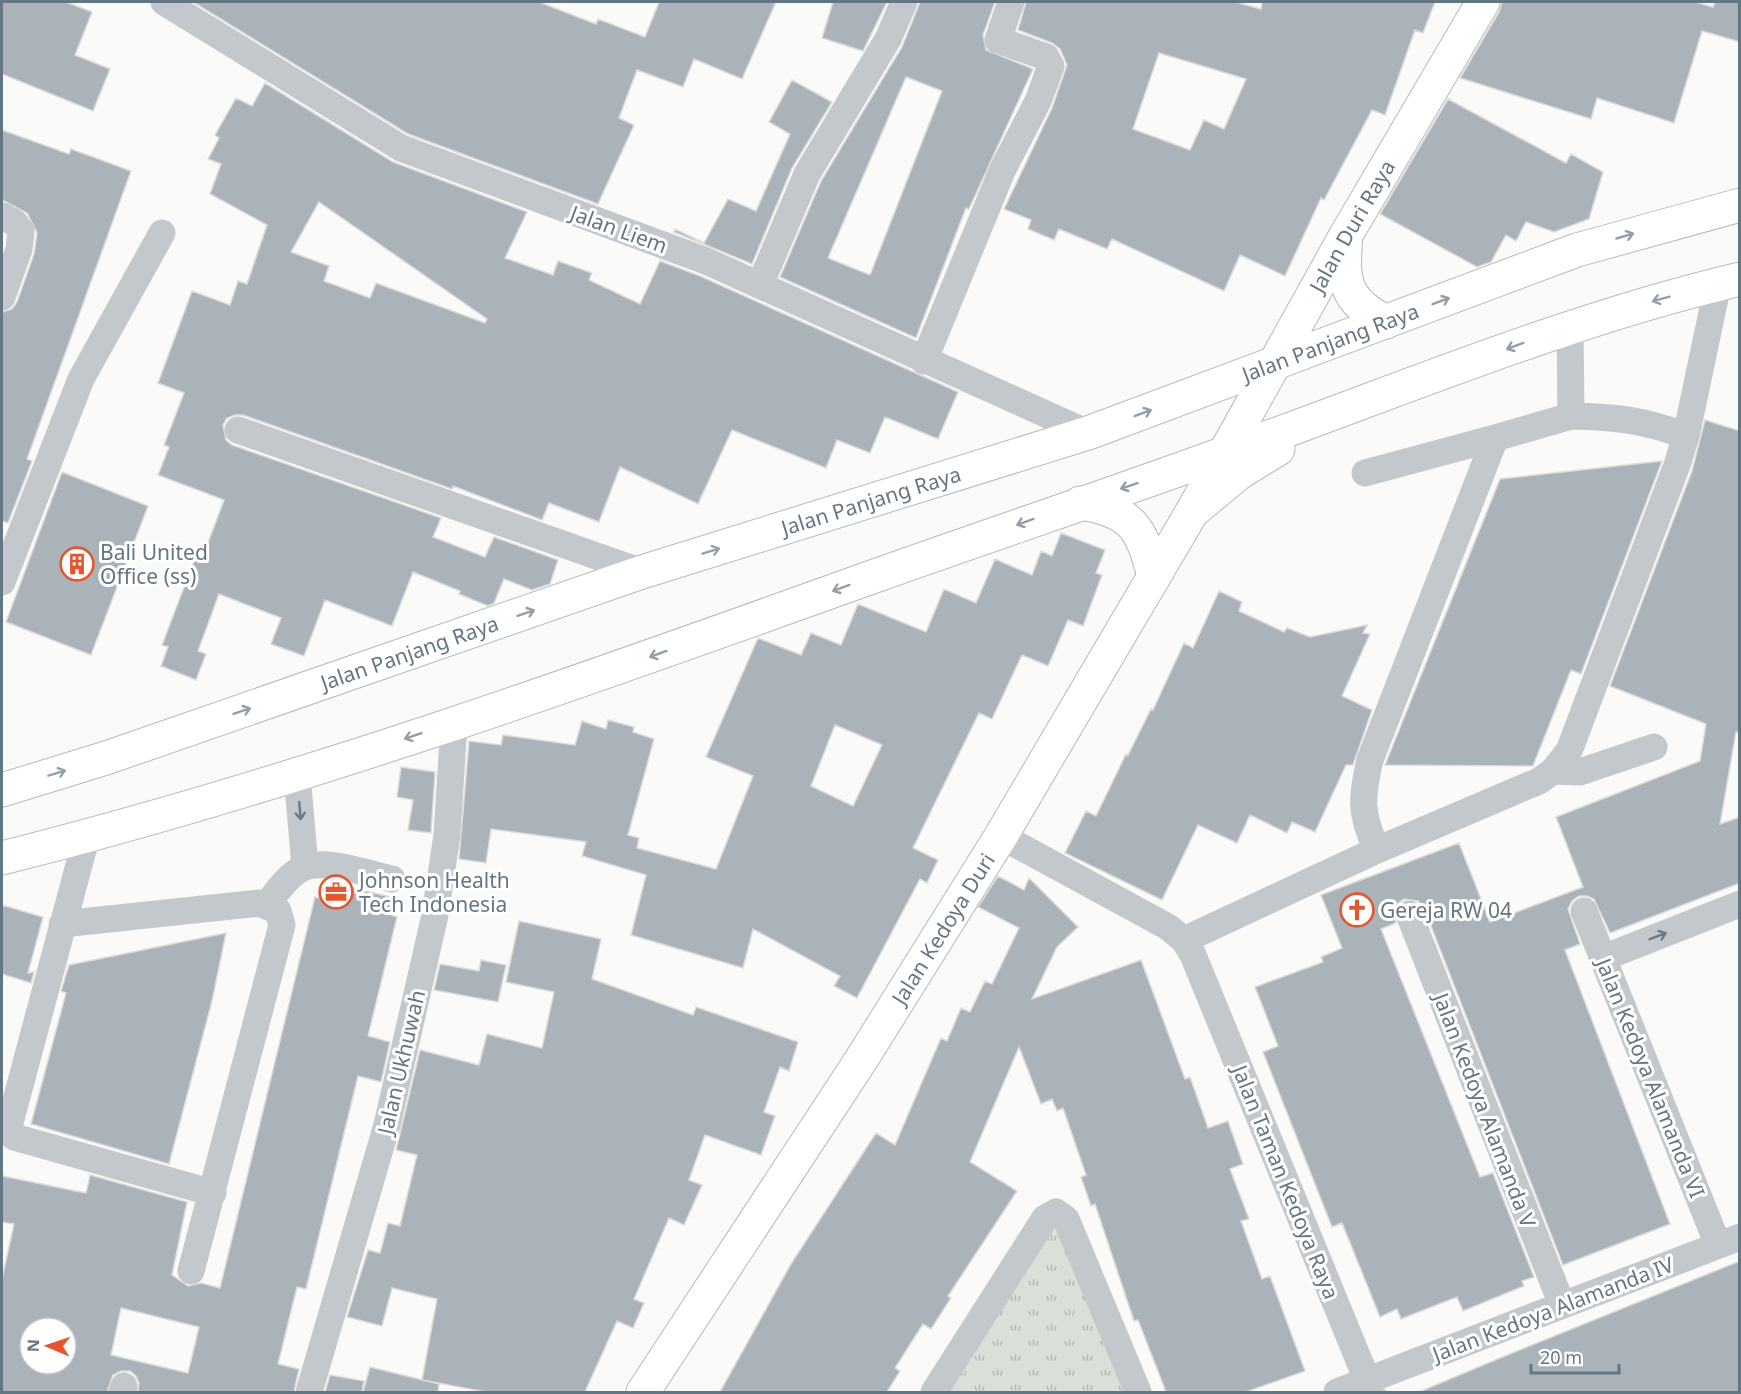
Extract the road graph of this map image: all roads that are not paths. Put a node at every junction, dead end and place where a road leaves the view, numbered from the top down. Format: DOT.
graph roads {
  1 [pos="164,2"];
  2 [pos="904,2"];
  3 [pos="1011,2"];
  4 [pos="1483,2"];
  5 [pos="1740,205"];
  6 [pos="2,216"];
  7 [pos="162,233"];
  8 [pos="1346,235"];
  9 [pos="1729,282"];
  10 [pos="760,285"];
  11 [pos="2,297"];
  12 [pos="1386,322"];
  13 [pos="1570,327"];
  14 [pos="924,361"];
  15 [pos="1273,366"];
  16 [pos="1349,406"];
  17 [pos="1571,416"];
  18 [pos="238,430"];
  19 [pos="1088,433"];
  20 [pos="1686,436"];
  21 [pos="1495,438"];
  22 [pos="1224,454"];
  23 [pos="1365,473"];
  24 [pos="1080,503"];
  25 [pos="1192,512"];
  26 [pos="642,572"];
  27 [pos="1154,577"];
  28 [pos="2,582"];
  29 [pos="454,723"];
  30 [pos="1654,747"];
  31 [pos="1553,771"];
  32 [pos="297,774"];
  33 [pos="2,790"];
  34 [pos="87,835"];
  35 [pos="1001,836"];
  36 [pos="1377,850"];
  37 [pos="2,858"];
  38 [pos="305,867"];
  39 [pos="392,879"];
  40 [pos="267,904"];
  41 [pos="1740,904"];
  42 [pos="1584,911"];
  43 [pos="1409,914"];
  44 [pos="62,924"];
  45 [pos="1184,940"];
  46 [pos="1603,958"];
  47 [pos="213,1193"];
  48 [pos="1729,1241"];
  49 [pos="191,1271"];
  50 [pos="1562,1305"];
  51 [pos="1370,1386"];
  52 [pos="309,1392"];
  53 [pos="643,1392"];
  54 [pos="934,1392"];
  55 [pos="1138,1392"];
  56 [pos="1337,1392"];
  1 -- 10 [label="street, Jalan Liem"];
  2 -- 10 [label="street"];
  3 -- 14 [label="street"];
  4 -- 8 [label="main road, Jalan Duri Raya"];
  12 -- 5 [label="main road, Jalan Panjang Raya, one-way"];
  6 -- 11 [label="street"];
  7 -- 28 [label="street"];
  8 -- 12 [label="main road"];
  8 -- 15 [label="main road, Jalan Duri Raya"];
  9 -- 13 [label="main road, one-way"];
  9 -- 20 [label="street"];
  10 -- 14 [label="street, Jalan Liem"];
  12 -- 15 [label="main road, Jalan Panjang Raya"];
  13 -- 16 [label="main road, one-way"];
  13 -- 17 [label="street"];
  14 -- 19 [label="street, Jalan Liem"];
  19 -- 15 [label="main road, Jalan Panjang Raya, one-way"];
  15 -- 22 [label="main road, Jalan Duri Raya"];
  16 -- 22 [label="main road"];
  16 -- 25 [label="main road"];
  17 -- 20 [label="street"];
  17 -- 21 [label="street"];
  18 -- 26 [label="street"];
  26 -- 19 [label="main road, Jalan Panjang Raya, one-way"];
  20 -- 31 [label="street"];
  21 -- 23 [label="street"];
  21 -- 36 [label="street"];
  22 -- 24 [label="main road, one-way"];
  22 -- 25 [label="main road, Jalan Kedoya Duri"];
  24 -- 27 [label="main road"];
  24 -- 29 [label="main road, one-way"];
  25 -- 27 [label="main road, Jalan Kedoya Duri"];
  33 -- 26 [label="main road, Jalan Panjang Raya, one-way"];
  27 -- 35 [label="main road, Jalan Kedoya Duri"];
  29 -- 32 [label="main road, one-way"];
  29 -- 52 [label="street, Jalan Ukhuwah"];
  30 -- 31 [label="street"];
  31 -- 36 [label="street"];
  32 -- 34 [label="main road"];
  32 -- 38 [label="street, one-way"];
  34 -- 37 [label="main road"];
  34 -- 44 [label="street"];
  35 -- 45 [label="street"];
  35 -- 53 [label="main road, Jalan Kedoya Duri"];
  36 -- 45 [label="street"];
  38 -- 39 [label="street"];
  38 -- 40 [label="street"];
  40 -- 44 [label="street"];
  40 -- 47 [label="street"];
  46 -- 41 [label="street, one-way"];
  42 -- 46 [label="street, Jalan Kedoya Alamanda VI"];
  43 -- 50 [label="street, Jalan Kedoya Alamanda V"];
  44 -- 47 [label="street"];
  45 -- 51 [label="street, Jalan Taman Kedoya Raya"];
  46 -- 48 [label="street, Jalan Kedoya Alamanda VI"];
  47 -- 49 [label="street"];
  48 -- 50 [label="street, Jalan Kedoya Alamanda IV"];
  50 -- 51 [label="street, Jalan Kedoya Alamanda IV"];
  51 -- 56 [label="street, Jalan Kedoya Alamanda IV"];
  54 -- 55 [label="street"];
}
